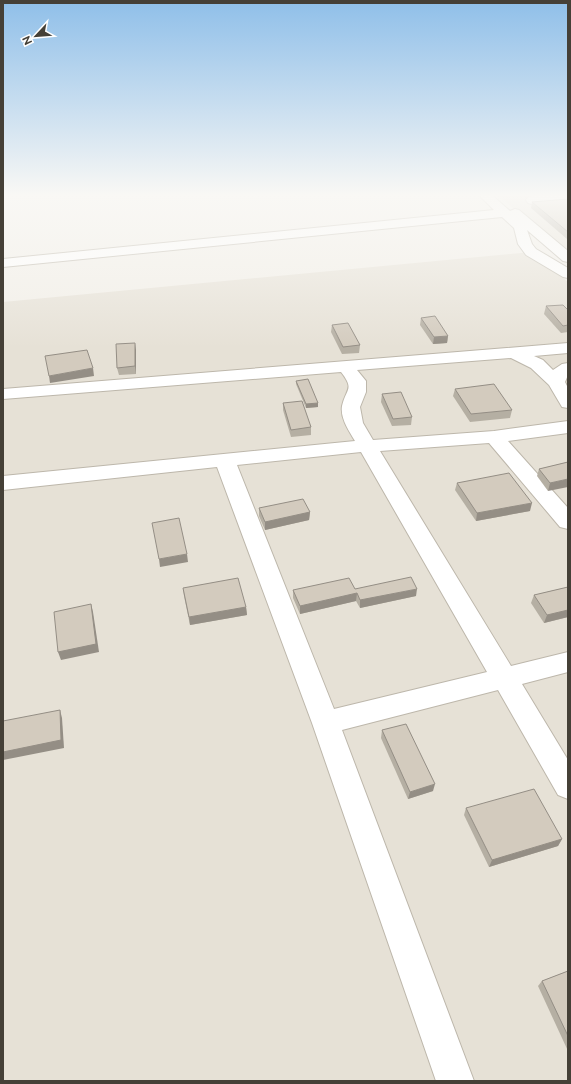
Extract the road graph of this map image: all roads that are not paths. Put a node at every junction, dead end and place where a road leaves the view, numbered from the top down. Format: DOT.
graph roads {
  1 [pos="161,247"];
  2 [pos="527,247"];
  3 [pos="555,247"];
  4 [pos="568,258"];
  5 [pos="3,262"];
  6 [pos="568,274"];
  7 [pos="564,350"];
  8 [pos="513,352"];
  9 [pos="346,367"];
  10 [pos="568,368"];
  11 [pos="556,382"];
  12 [pos="3,394"];
  13 [pos="568,403"];
  14 [pos="568,427"];
  15 [pos="494,436"];
  16 [pos="366,446"];
  17 [pos="225,462"];
  18 [pos="3,483"];
  19 [pos="568,522"];
  20 [pos="568,662"];
  21 [pos="504,678"];
  22 [pos="326,723"];
  23 [pos="568,786"];
  24 [pos="456,1081"];
  1 -- 5 [label="street"];
  2 -- 6 [label="street"];
  3 -- 4 [label="street"];
  7 -- 8 [label="street"];
  8 -- 9 [label="street"];
  8 -- 11 [label="street"];
  9 -- 12 [label="street"];
  9 -- 16 [label="street"];
  10 -- 11 [label="street"];
  11 -- 13 [label="street"];
  14 -- 15 [label="street"];
  15 -- 16 [label="street"];
  15 -- 19 [label="street"];
  16 -- 17 [label="street"];
  16 -- 21 [label="street"];
  17 -- 18 [label="street"];
  17 -- 22 [label="street"];
  20 -- 21 [label="street"];
  21 -- 22 [label="street"];
  21 -- 23 [label="street"];
  22 -- 24 [label="street"];
}
